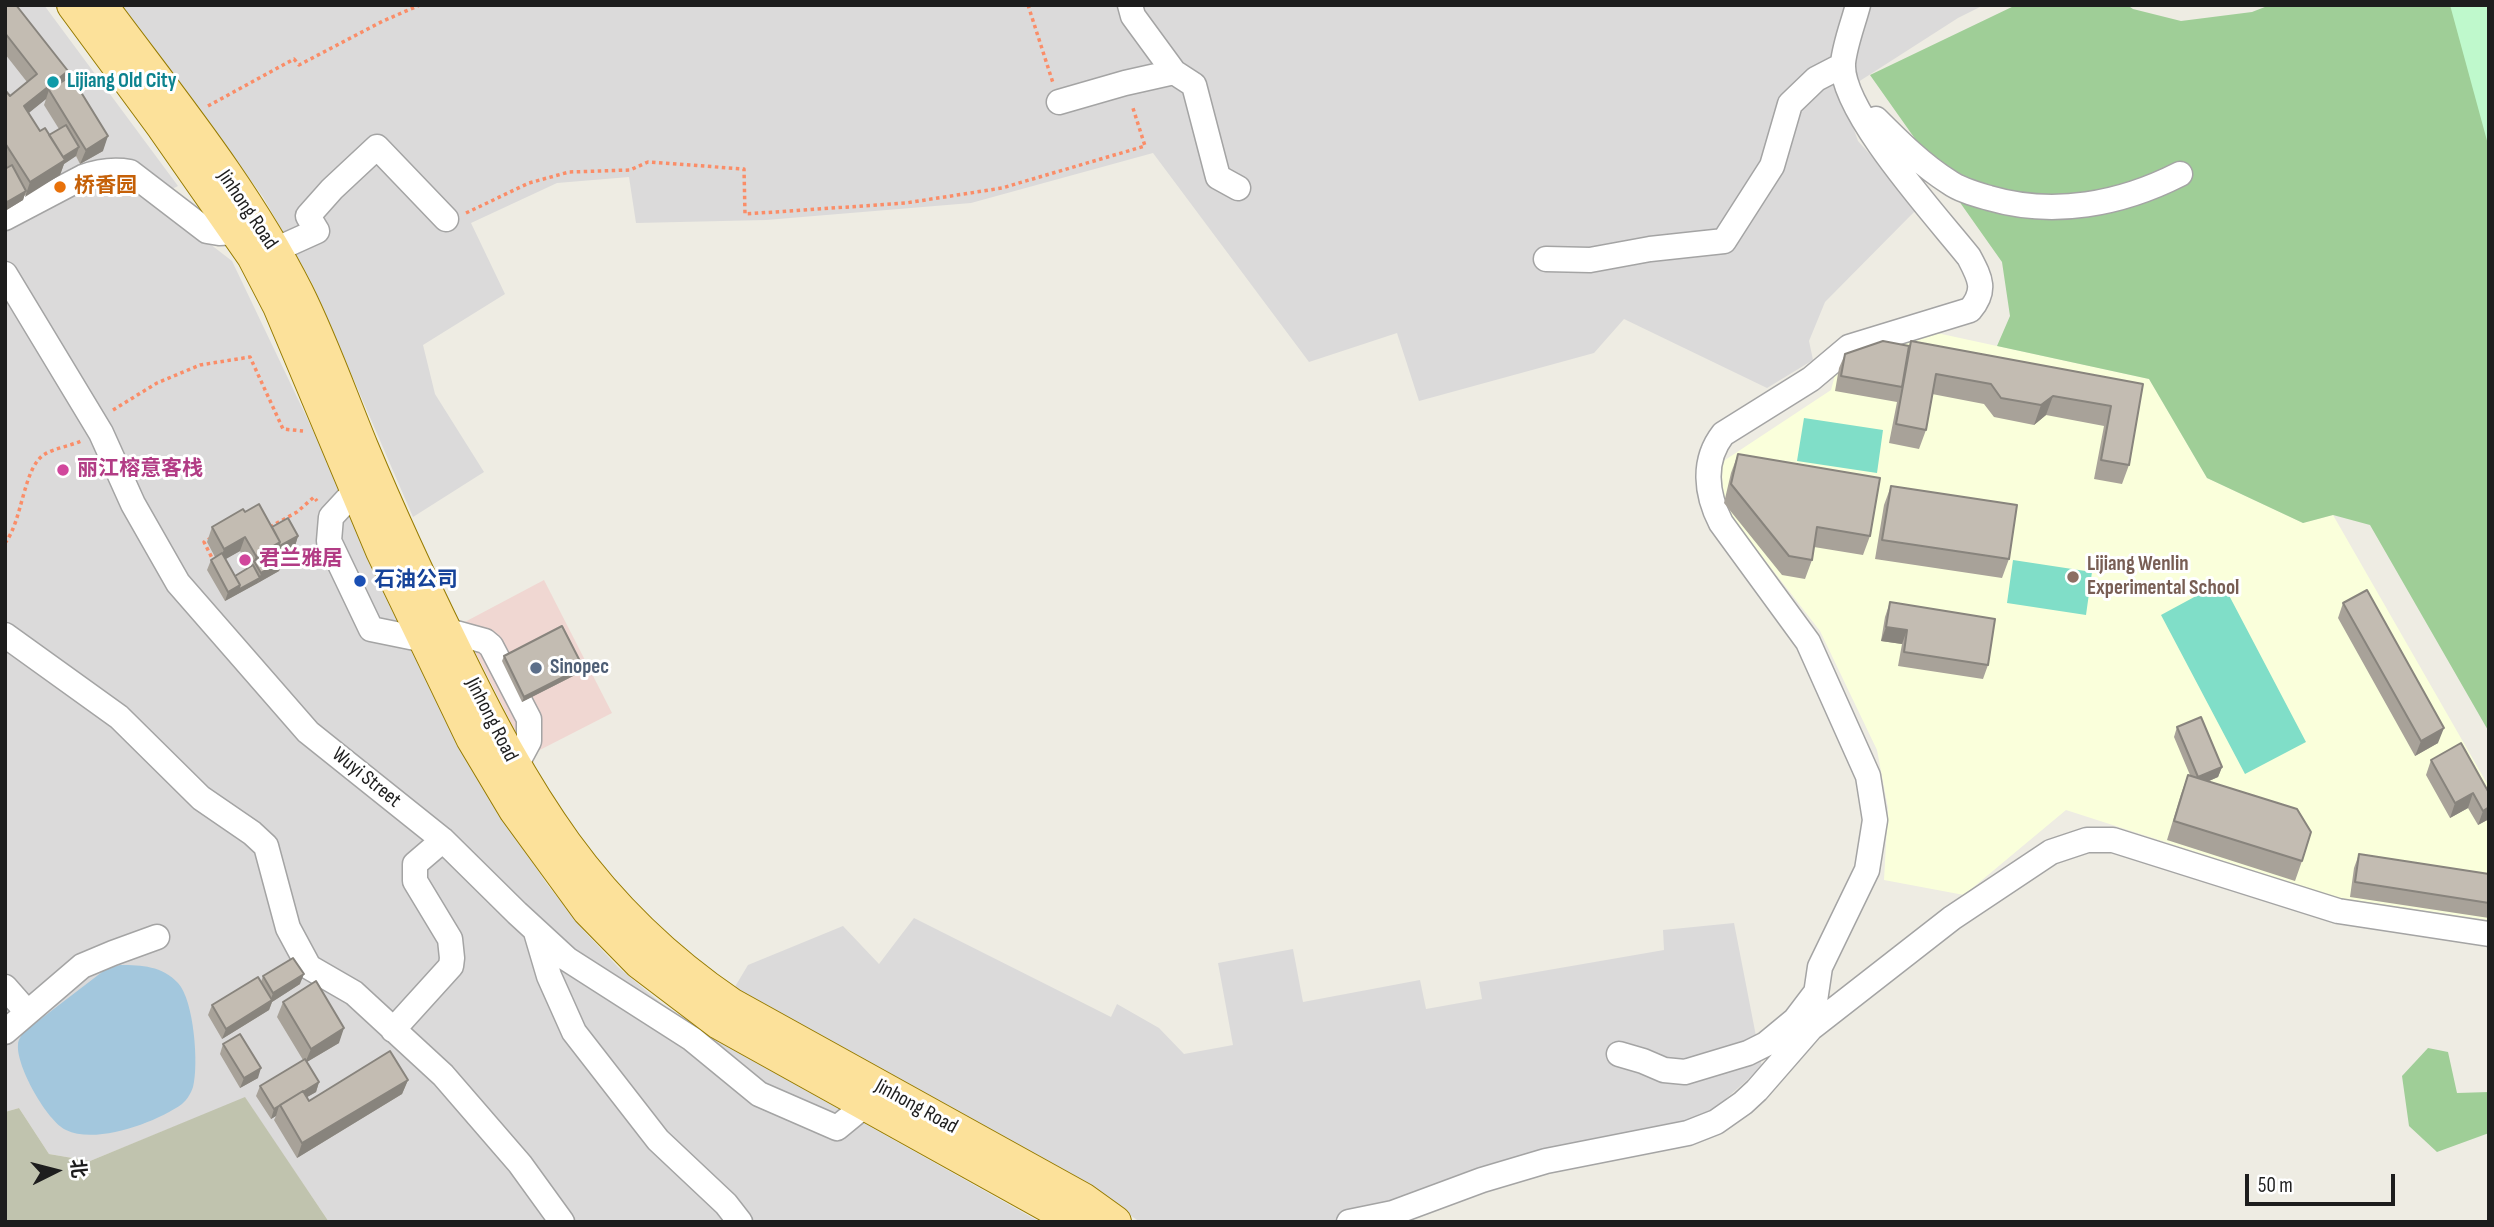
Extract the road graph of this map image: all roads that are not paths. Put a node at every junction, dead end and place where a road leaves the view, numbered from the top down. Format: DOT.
graph roads {
  1 [pos="73,5"];
  2 [pos="101,5"];
  3 [pos="1130,5"];
  4 [pos="1858,5"];
  5 [pos="1174,72"];
  6 [pos="1846,76"];
  7 [pos="1059,102"];
  8 [pos="2180,174"];
  9 [pos="1238,188"];
  10 [pos="5,218"];
  11 [pos="446,219"];
  12 [pos="238,232"];
  13 [pos="275,250"];
  14 [pos="1546,259"];
  15 [pos="5,274"];
  16 [pos="356,490"];
  17 [pos="5,635"];
  18 [pos="435,635"];
  19 [pos="443,840"];
  20 [pos="536,931"];
  21 [pos="2489,933"];
  22 [pos="157,937"];
  23 [pos="5,987"];
  24 [pos="1816,991"];
  25 [pos="27,1012"];
  26 [pos="1811,1028"];
  27 [pos="393,1030"];
  28 [pos="5,1032"];
  29 [pos="1619,1054"];
  30 [pos="865,1105"];
  31 [pos="562,1222"];
  32 [pos="740,1222"];
  33 [pos="1076,1222"];
  34 [pos="1115,1222"];
  35 [pos="1349,1222"];
  1 -- 12 [label="main road, Jinhong Road"];
  2 -- 13 [label="main road, Jinhong Road"];
  3 -- 5 [label="street"];
  4 -- 6 [label="street"];
  5 -- 7 [label="street"];
  5 -- 9 [label="street"];
  6 -- 8 [label="street"];
  6 -- 14 [label="street"];
  6 -- 24 [label="street"];
  10 -- 12 [label="street"];
  11 -- 13 [label="street"];
  12 -- 16 [label="main road, Jinhong Road"];
  13 -- 18 [label="main road, Jinhong Road"];
  15 -- 19 [label="street, Wuyi Street"];
  16 -- 18 [label="main road, Jinhong Road"];
  16 -- 18 [label="street"];
  17 -- 27 [label="street"];
  18 -- 30 [label="main road, Jinhong Road"];
  18 -- 34 [label="main road, Jinhong Road"];
  19 -- 20 [label="street, Wuyi Street"];
  19 -- 27 [label="street"];
  20 -- 30 [label="street, Wuyi Street"];
  20 -- 32 [label="street"];
  21 -- 26 [label="street"];
  22 -- 25 [label="street"];
  23 -- 25 [label="street"];
  24 -- 26 [label="street"];
  24 -- 29 [label="street"];
  25 -- 28 [label="street"];
  26 -- 35 [label="street"];
  27 -- 31 [label="street"];
  30 -- 33 [label="main road, Jinhong Road"];
}
